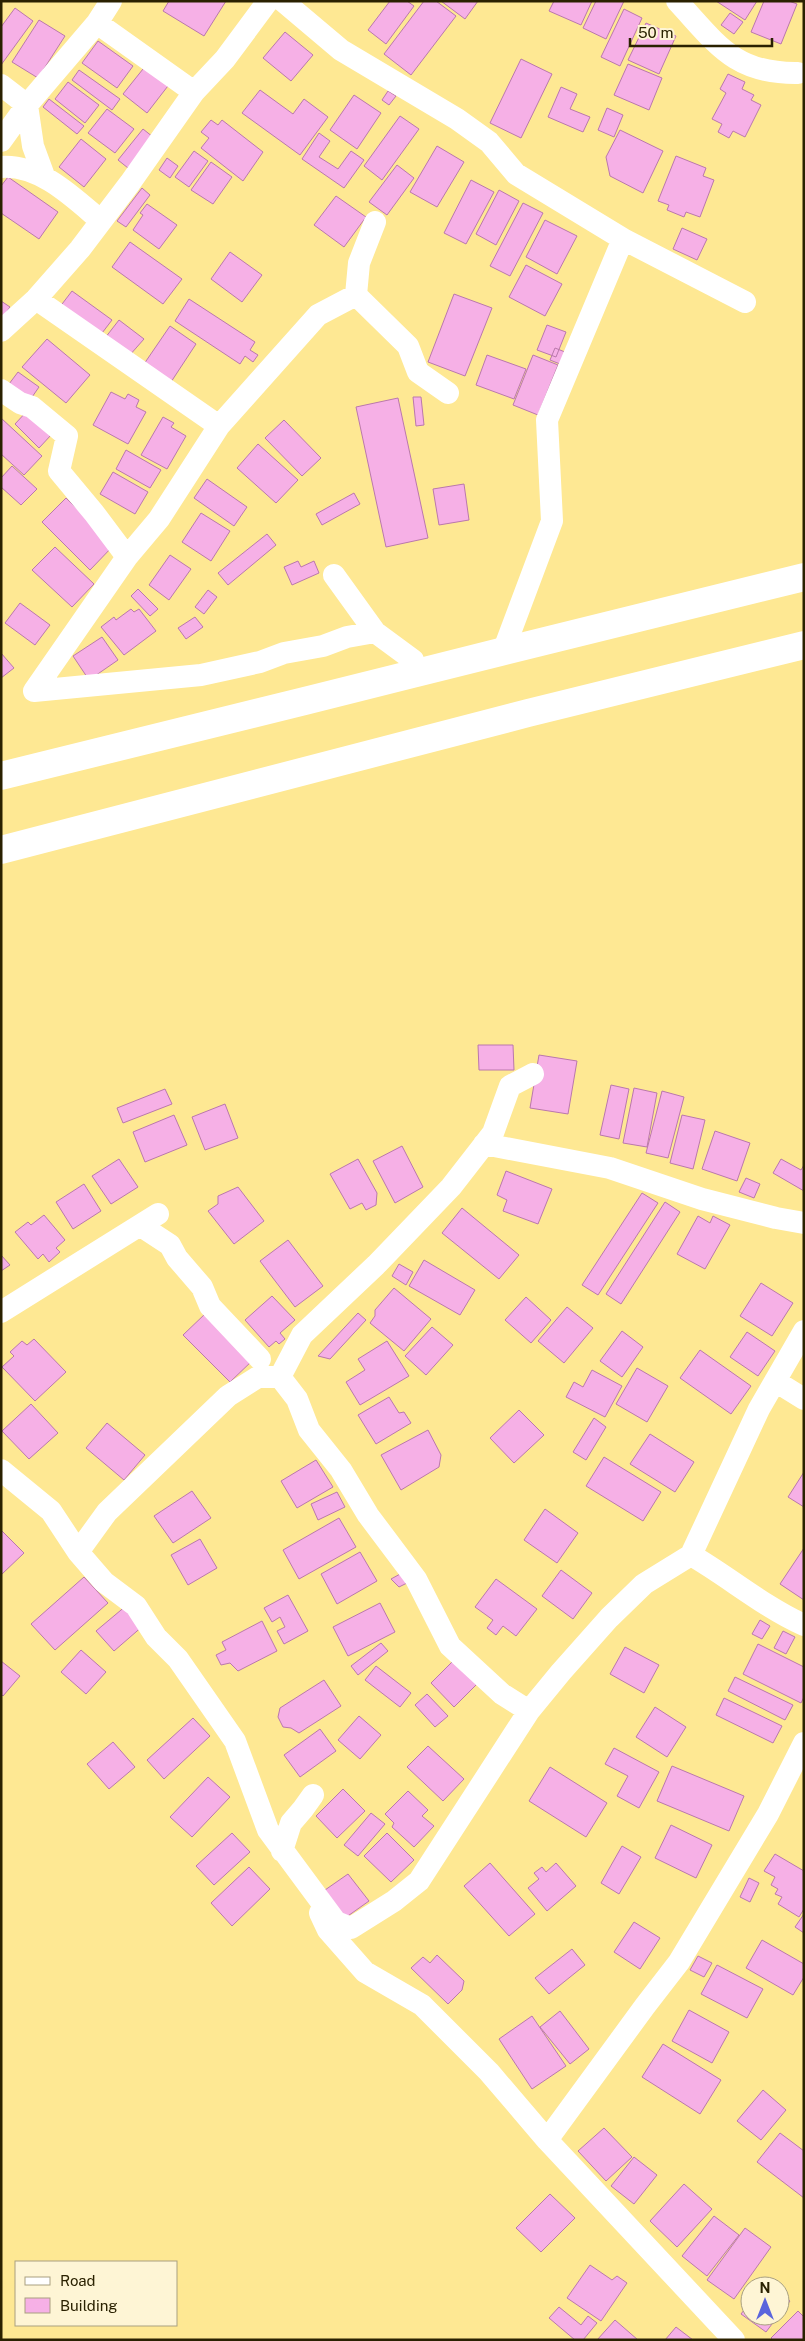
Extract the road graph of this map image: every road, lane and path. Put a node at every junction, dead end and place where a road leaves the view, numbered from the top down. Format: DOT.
graph roads {
  1 [pos="111,1"];
  2 [pos="268,1"];
  3 [pos="283,1"];
  4 [pos="677,1"];
  5 [pos="97,22"];
  6 [pos="798,73"];
  7 [pos="1,85"];
  8 [pos="194,92"];
  9 [pos="26,104"];
  10 [pos="1,141"];
  11 [pos="1,167"];
  12 [pos="44,176"];
  13 [pos="101,221"];
  14 [pos="374,222"];
  15 [pos="623,239"];
  16 [pos="356,295"];
  17 [pos="36,299"];
  18 [pos="745,302"];
  19 [pos="1,331"];
  20 [pos="1,390"];
  21 [pos="448,393"];
  22 [pos="219,426"];
  23 [pos="127,557"];
  24 [pos="334,575"];
  25 [pos="804,577"];
  26 [pos="374,632"];
  27 [pos="804,645"];
  28 [pos="504,650"];
  29 [pos="413,675"];
  30 [pos="1,776"];
  31 [pos="1,850"];
  32 [pos="533,1074"];
  33 [pos="484,1144"];
  34 [pos="804,1223"];
  35 [pos="1,1312"];
  36 [pos="804,1331"];
  37 [pos="260,1359"];
  38 [pos="280,1377"];
  39 [pos="775,1381"];
  40 [pos="804,1399"];
  41 [pos="1,1470"];
  42 [pos="78,1552"];
  43 [pos="691,1555"];
  44 [pos="804,1625"];
  45 [pos="529,1711"];
  46 [pos="804,1743"];
  47 [pos="312,1794"];
  48 [pos="282,1851"];
  49 [pos="308,1888"];
  50 [pos="547,2140"];
  51 [pos="734,2340"];
  1 -- 5 [label="street"];
  2 -- 8 [label="street"];
  3 -- 15 [label="street"];
  4 -- 6 [label="street"];
  5 -- 8 [label="street"];
  5 -- 9 [label="street"];
  7 -- 9 [label="street"];
  8 -- 13 [label="street"];
  9 -- 10 [label="street"];
  9 -- 12 [label="street"];
  11 -- 12 [label="street"];
  12 -- 13 [label="street"];
  13 -- 17 [label="street"];
  14 -- 16 [label="street"];
  15 -- 18 [label="street"];
  15 -- 28 [label="street"];
  16 -- 21 [label="street"];
  16 -- 22 [label="street"];
  17 -- 19 [label="street"];
  17 -- 22 [label="street"];
  20 -- 23 [label="street"];
  22 -- 23 [label="street"];
  23 -- 26 [label="street"];
  24 -- 26 [label="street"];
  25 -- 28 [label="highway"];
  26 -- 29 [label="street"];
  27 -- 31 [label="highway"];
  28 -- 29 [label="highway"];
  29 -- 30 [label="highway"];
  32 -- 33 [label="street"];
  33 -- 34 [label="street"];
  33 -- 38 [label="street"];
  35 -- 37 [label="street"];
  36 -- 39 [label="street"];
  38 -- 42 [label="street"];
  38 -- 45 [label="street"];
  39 -- 40 [label="street"];
  39 -- 43 [label="street"];
  41 -- 42 [label="street"];
  42 -- 48 [label="street"];
  43 -- 44 [label="street"];
  43 -- 45 [label="street"];
  45 -- 49 [label="street"];
  46 -- 50 [label="street"];
  47 -- 48 [label="street"];
  48 -- 49 [label="street"];
  49 -- 50 [label="street"];
  50 -- 51 [label="street"];
}
